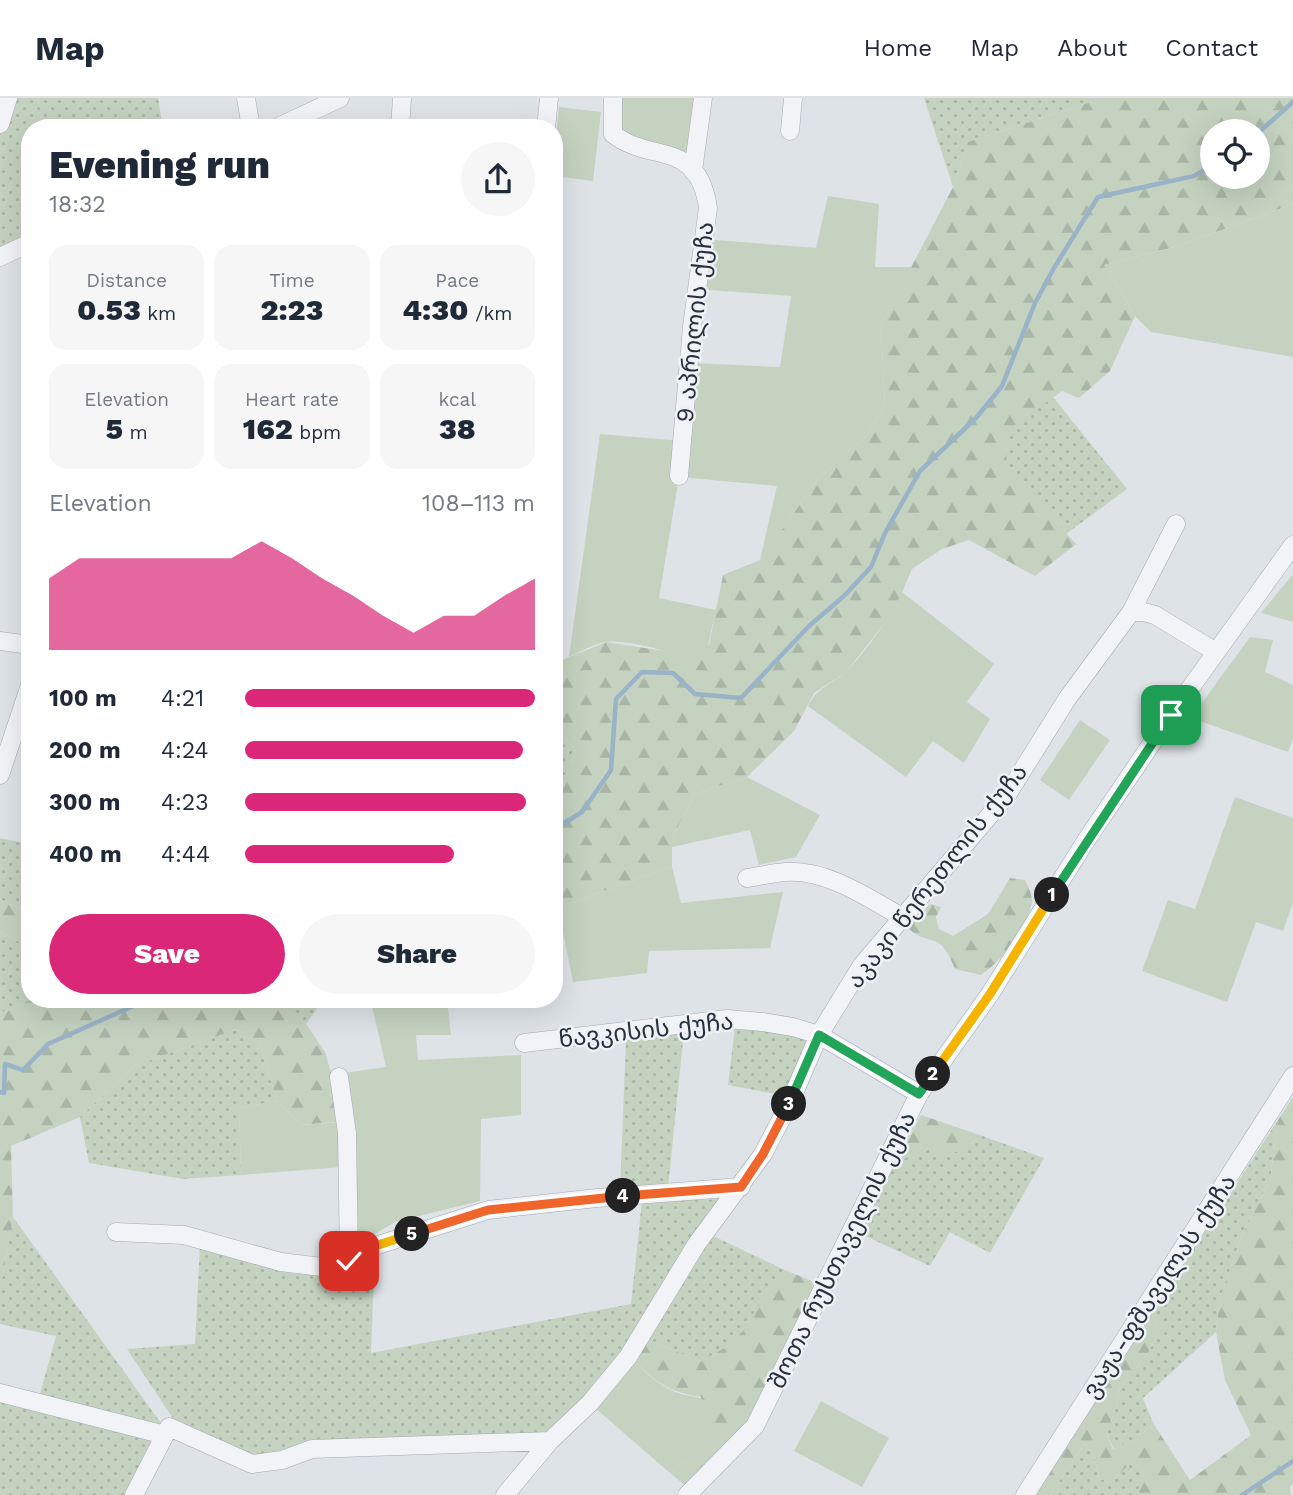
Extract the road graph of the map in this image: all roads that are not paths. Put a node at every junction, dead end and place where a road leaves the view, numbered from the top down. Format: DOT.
graph roads {
  1 [pos="8,98"];
  2 [pos="246,98"];
  3 [pos="340,98"];
  4 [pos="402,98"];
  5 [pos="549,98"];
  6 [pos="614,98"];
  7 [pos="704,98"];
  8 [pos="793,98"];
  9 [pos="250,119"];
  10 [pos="295,119"];
  11 [pos="401,119"];
  12 [pos="547,119"];
  13 [pos="0,124"];
  14 [pos="790,131"];
  15 [pos="693,170"];
  16 [pos="21,247"];
  17 [pos="0,257"];
  18 [pos="678,476"];
  19 [pos="1176,524"];
  20 [pos="1293,545"];
  21 [pos="1131,612"];
  22 [pos="0,640"];
  23 [pos="21,644"];
  24 [pos="1216,652"];
  25 [pos="21,712"];
  26 [pos="0,775"];
  27 [pos="747,878"];
  28 [pos="902,917"];
  29 [pos="819,1035"];
  30 [pos="524,1042"];
  31 [pos="1293,1076"];
  32 [pos="339,1077"];
  33 [pos="919,1094"];
  34 [pos="741,1187"];
  35 [pos="116,1232"];
  36 [pos="349,1261"];
  37 [pos="0,1393"];
  38 [pos="165,1435"];
  39 [pos="550,1441"];
  40 [pos="134,1495"];
  41 [pos="505,1495"];
  42 [pos="687,1495"];
  43 [pos="1025,1495"];
  1 -- 13 [label="street"];
  2 -- 9 [label="street"];
  3 -- 10 [label="street"];
  4 -- 11 [label="street"];
  5 -- 12 [label="street"];
  6 -- 15 [label="street"];
  7 -- 15 [label="street"];
  8 -- 14 [label="street"];
  15 -- 18 [label="street, 9 აპრილის ქუჩა"];
  16 -- 17 [label="street"];
  19 -- 21 [label="street, აკაკი წერეთლის ქუჩა"];
  20 -- 24 [label="street, შოთა რუსთაველის ქუჩა"];
  21 -- 24 [label="street"];
  21 -- 28 [label="street, აკაკი წერეთლის ქუჩა"];
  22 -- 23 [label="street"];
  24 -- 33 [label="street, შოთა რუსთაველის ქუჩა"];
  25 -- 26 [label="street"];
  27 -- 28 [label="street"];
  28 -- 29 [label="street, აკაკი წერეთლის ქუჩა"];
  29 -- 30 [label="street, წავკისის ქუჩა"];
  29 -- 33 [label="street, წავკისის ქუჩა"];
  29 -- 34 [label="street, აკაკი წერეთლის ქუჩა"];
  31 -- 43 [label="street, ვაჟა-ფშაველას ქუჩა"];
  32 -- 36 [label="street"];
  33 -- 42 [label="street, შოთა რუსთაველის ქუჩა"];
  34 -- 36 [label="street"];
  34 -- 39 [label="street, აკაკი წერეთლის ქუჩა"];
  35 -- 36 [label="street"];
  37 -- 38 [label="street"];
  38 -- 39 [label="street"];
  38 -- 40 [label="street"];
  39 -- 41 [label="street, აკაკი წერეთლის ქუჩა"];
}
